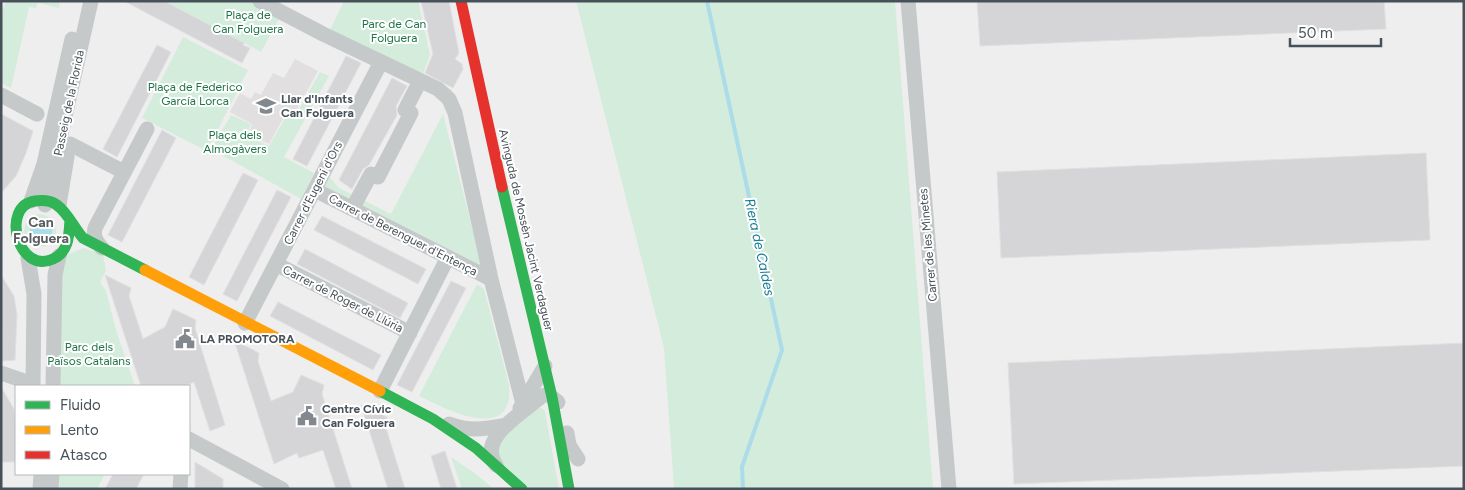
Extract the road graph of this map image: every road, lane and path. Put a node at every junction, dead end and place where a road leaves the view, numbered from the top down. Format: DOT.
graph roads {
  1 [pos="80,1"];
  2 [pos="91,1"];
  3 [pos="101,1"];
  4 [pos="461,1"];
  5 [pos="908,1"];
  6 [pos="266,5"];
  7 [pos="381,62"];
  8 [pos="420,80"];
  9 [pos="1,95"];
  10 [pos="37,114"];
  11 [pos="147,129"];
  12 [pos="70,144"];
  13 [pos="124,172"];
  14 [pos="315,190"];
  15 [pos="45,203"];
  16 [pos="352,209"];
  17 [pos="70,220"];
  18 [pos="6,235"];
  19 [pos="102,249"];
  20 [pos="61,254"];
  21 [pos="448,257"];
  22 [pos="28,258"];
  23 [pos="276,264"];
  24 [pos="44,277"];
  25 [pos="491,279"];
  26 [pos="245,323"];
  27 [pos="410,333"];
  28 [pos="545,366"];
  29 [pos="1,373"];
  30 [pos="36,385"];
  31 [pos="53,385"];
  32 [pos="380,391"];
  33 [pos="555,394"];
  34 [pos="523,404"];
  35 [pos="568,407"];
  36 [pos="433,419"];
  37 [pos="510,423"];
  38 [pos="571,424"];
  39 [pos="190,440"];
  40 [pos="578,464"];
  41 [pos="496,465"];
  42 [pos="32,475"];
  43 [pos="40,475"];
  44 [pos="52,475"];
  45 [pos="181,475"];
  46 [pos="31,489"];
  47 [pos="40,489"];
  48 [pos="52,489"];
  49 [pos="180,489"];
  50 [pos="282,489"];
  51 [pos="522,489"];
  52 [pos="569,489"];
  53 [pos="949,489"];
  1 -- 15 [label="street, Passeig de la Florida"];
  2 -- 15 [label="street, Passeig de la Florida"];
  3 -- 12 [label="street, Passeig de la Florida"];
  4 -- 28 [label="street, Avinguda de Mossèn Jacint Verdaguer"];
  5 -- 53 [label="street, Carrer de les Minetes"];
  6 -- 7 [label="street"];
  7 -- 8 [label="street"];
  7 -- 14 [label="street, Carrer d'Eugeni d'Ors"];
  8 -- 16 [label="street"];
  8 -- 25 [label="street"];
  9 -- 10 [label="street"];
  11 -- 13 [label="street"];
  12 -- 13 [label="street"];
  12 -- 15 [label="street, Passeig de la Florida"];
  13 -- 19 [label="street"];
  14 -- 16 [label="street, Carrer de Berenguer d'Entença"];
  14 -- 23 [label="street, Carrer d'Eugeni d'Ors"];
  15 -- 17 [label="street"];
  15 -- 18 [label="street"];
  16 -- 21 [label="street, Carrer de Berenguer d'Entença"];
  17 -- 19 [label="street"];
  17 -- 20 [label="street"];
  18 -- 22 [label="street"];
  19 -- 20 [label="street"];
  19 -- 26 [label="street"];
  20 -- 22 [label="street"];
  20 -- 31 [label="street"];
  21 -- 25 [label="street, Carrer de Berenguer d'Entença"];
  21 -- 27 [label="street"];
  22 -- 30 [label="street"];
  23 -- 26 [label="street, Carrer d'Eugeni d'Ors"];
  23 -- 27 [label="street, Carrer de Roger de Llúria"];
  24 -- 30 [label="street"];
  25 -- 34 [label="street"];
  26 -- 32 [label="street"];
  27 -- 32 [label="street"];
  28 -- 33 [label="street, Avinguda de Mossèn Jacint Verdaguer"];
  28 -- 34 [label="street"];
  29 -- 30 [label="street"];
  32 -- 36 [label="street"];
  33 -- 35 [label="street, Avinguda de Mossèn Jacint Verdaguer"];
  33 -- 37 [label="street"];
  33 -- 40 [label="street, Avinguda de Mossèn Jacint Verdaguer"];
  33 -- 52 [label="street, Avinguda de Mossèn Jacint Verdaguer"];
  34 -- 37 [label="street"];
  36 -- 37 [label="street"];
  36 -- 41 [label="street"];
  37 -- 41 [label="street"];
  38 -- 40 [label="street, Avinguda de Mossèn Jacint Verdaguer"];
  39 -- 50 [label="street"];
  41 -- 51 [label="street"];
  42 -- 46 [label="street"];
  43 -- 47 [label="street"];
  44 -- 48 [label="street"];
  45 -- 49 [label="street"];
}
